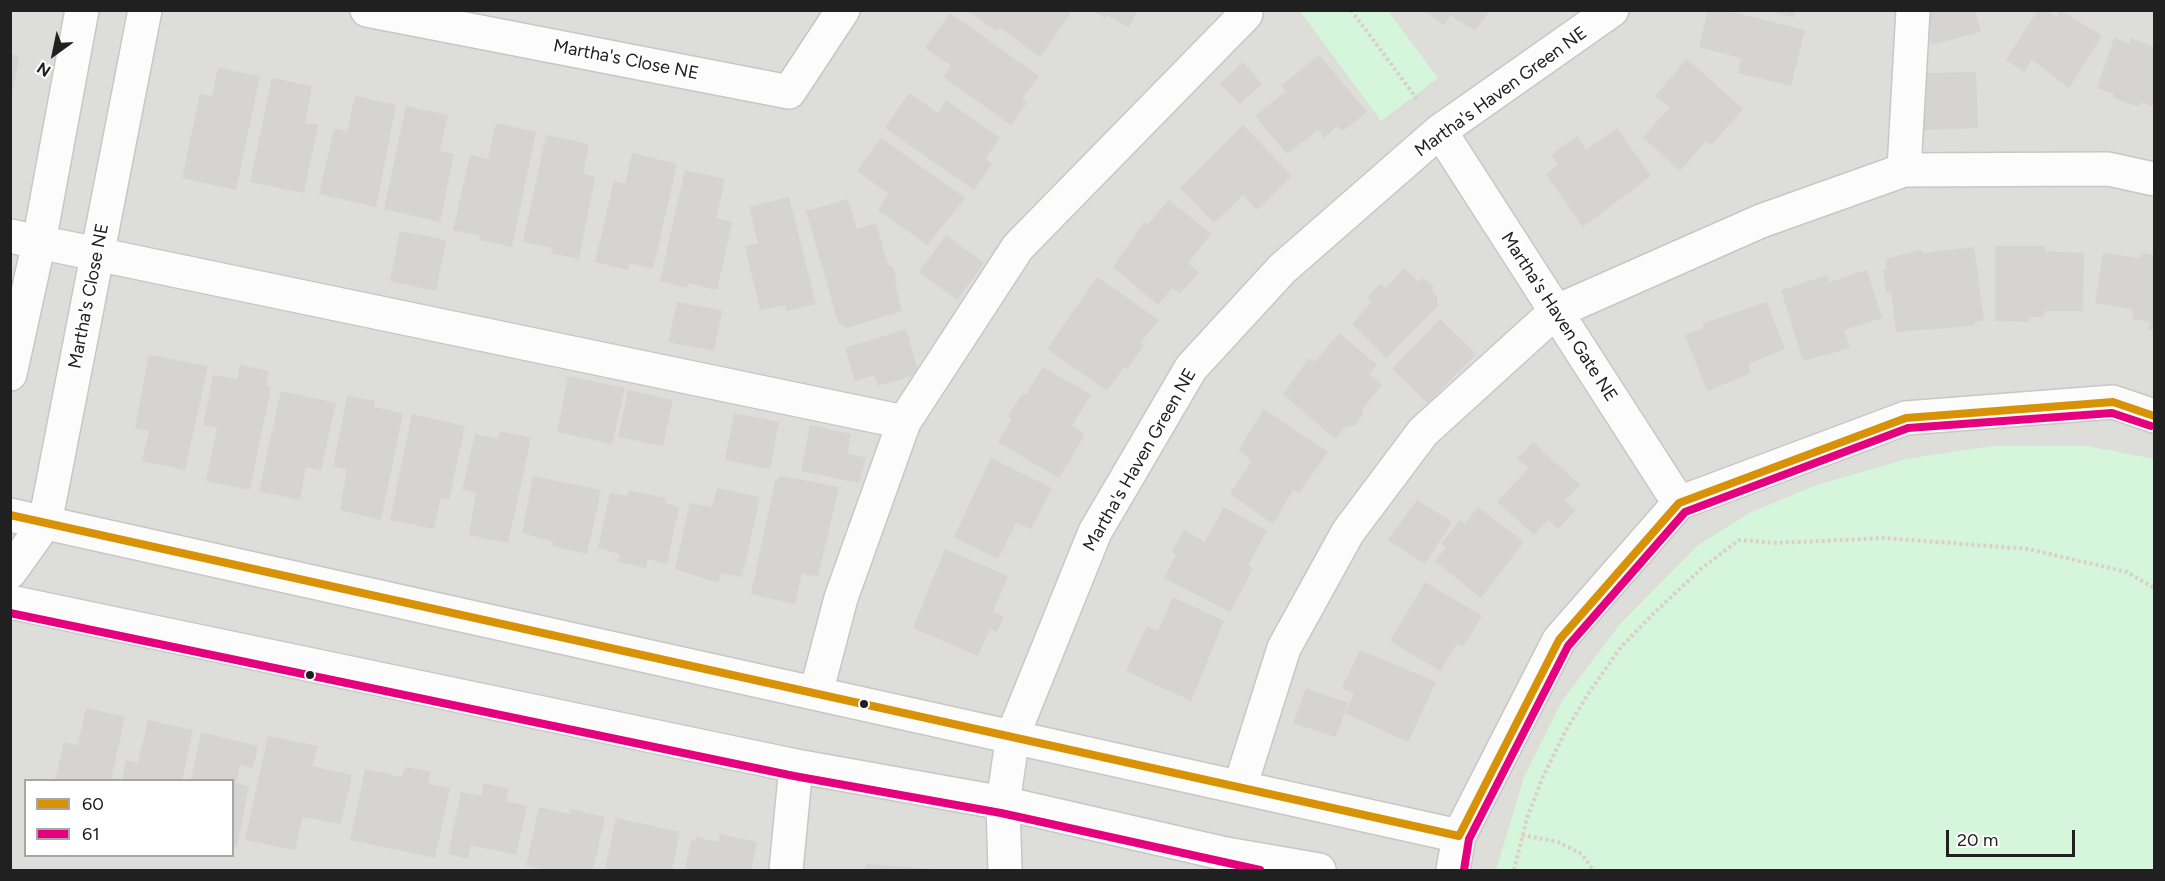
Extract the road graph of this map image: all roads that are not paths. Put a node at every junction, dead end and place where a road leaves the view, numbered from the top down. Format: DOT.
graph roads {
  1 [pos="82,10"];
  2 [pos="145,10"];
  3 [pos="367,10"];
  4 [pos="843,10"];
  5 [pos="1244,10"];
  6 [pos="1612,10"];
  7 [pos="1913,10"];
  8 [pos="1440,131"];
  9 [pos="1904,170"];
  10 [pos="2154,179"];
  11 [pos="25,239"];
  12 [pos="97,254"];
  13 [pos="1555,312"];
  14 [pos="10,374"];
  15 [pos="2154,416"];
  16 [pos="904,423"];
  17 [pos="1679,503"];
  18 [pos="10,515"];
  19 [pos="45,523"];
  20 [pos="10,572"];
  21 [pos="10,602"];
  22 [pos="816,693"];
  23 [pos="1013,735"];
  24 [pos="796,765"];
  25 [pos="1240,787"];
  26 [pos="1003,803"];
  27 [pos="1459,836"];
  28 [pos="1225,862"];
  29 [pos="786,870"];
  30 [pos="1005,870"];
  31 [pos="1319,870"];
  32 [pos="1454,870"];
  1 -- 11 [label="street"];
  2 -- 12 [label="street, Martha's Close NE"];
  3 -- 4 [label="street, Martha's Close NE"];
  5 -- 16 [label="street"];
  6 -- 8 [label="street, Martha's Haven Green NE"];
  7 -- 9 [label="street"];
  8 -- 13 [label="street, Martha's Haven Gate NE"];
  8 -- 23 [label="street, Martha's Haven Green NE"];
  9 -- 10 [label="street"];
  9 -- 13 [label="street"];
  11 -- 12 [label="street"];
  11 -- 14 [label="street"];
  12 -- 16 [label="street"];
  12 -- 19 [label="street, Martha's Close NE"];
  13 -- 17 [label="street, Martha's Haven Gate NE"];
  13 -- 25 [label="street"];
  15 -- 17 [label="street"];
  16 -- 22 [label="street"];
  17 -- 27 [label="street"];
  18 -- 19 [label="street"];
  19 -- 20 [label="street, Martha's Close NE"];
  19 -- 22 [label="street"];
  21 -- 24 [label="street"];
  22 -- 23 [label="street"];
  23 -- 25 [label="street"];
  23 -- 26 [label="street, Martha's Haven Green NE"];
  24 -- 26 [label="street"];
  24 -- 29 [label="street"];
  25 -- 27 [label="street"];
  26 -- 28 [label="street"];
  26 -- 30 [label="street, Martha's Haven Green NE"];
  27 -- 32 [label="street"];
  28 -- 31 [label="street"];
}
